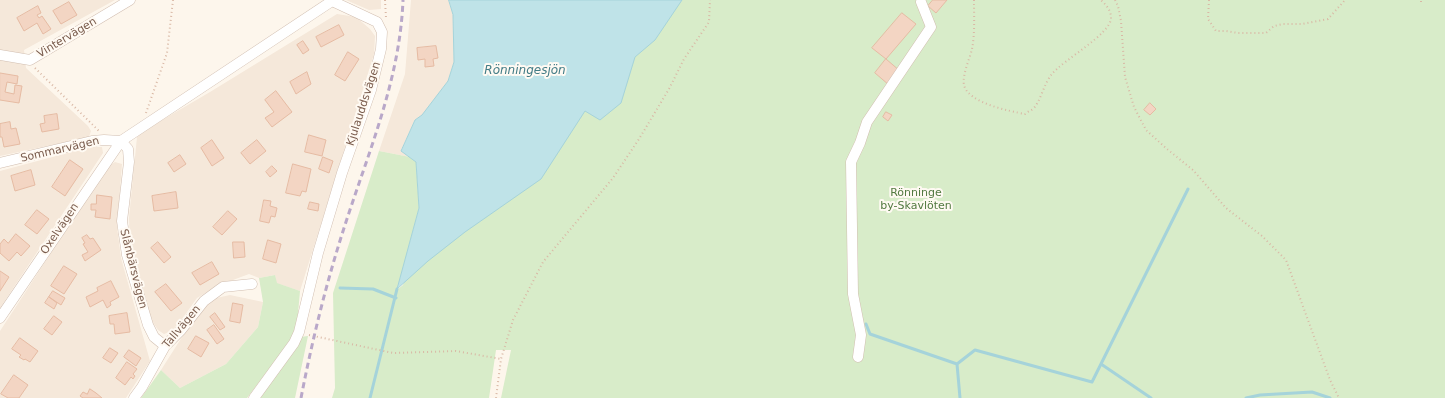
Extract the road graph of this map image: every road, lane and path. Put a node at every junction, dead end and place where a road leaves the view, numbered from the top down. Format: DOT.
graph roads {
  1 [pos="130,0"];
  2 [pos="173,0"];
  3 [pos="710,0"];
  4 [pos="974,0"];
  5 [pos="1101,0"];
  6 [pos="1115,0"];
  7 [pos="1209,0"];
  8 [pos="1345,0"];
  9 [pos="921,2"];
  10 [pos="0,55"];
  11 [pos="30,60"];
  12 [pos="140,129"];
  13 [pos="104,140"];
  14 [pos="120,141"];
  15 [pos="0,163"];
  16 [pos="252,284"];
  17 [pos="0,318"];
  18 [pos="299,332"];
  19 [pos="165,346"];
  20 [pos="858,357"];
  21 [pos="501,359"];
  22 [pos="134,398"];
  23 [pos="254,398"];
  24 [pos="496,398"];
  25 [pos="1339,398"];
  1 -- 11 [label="street, Vintervägen"];
  2 -- 12 [label="path"];
  3 -- 21 [label="path"];
  4 -- 5 [label="path"];
  6 -- 25 [label="path"];
  7 -- 8 [label="path"];
  9 -- 20 [label="street"];
  10 -- 11 [label="street, Vintervägen"];
  11 -- 13 [label="path"];
  12 -- 14 [label="street, Kjulauddsvägen"];
  12 -- 18 [label="street, Kjulauddsvägen"];
  13 -- 14 [label="street, Sommarvägen"];
  13 -- 15 [label="street, Sommarvägen"];
  14 -- 17 [label="street, Oxelvägen"];
  14 -- 19 [label="street, Slånbärsvägen"];
  16 -- 19 [label="street, Tallvägen"];
  18 -- 21 [label="path"];
  18 -- 23 [label="street, Kjulauddsvägen"];
  19 -- 22 [label="street, Tallvägen"];
  21 -- 24 [label="path"];
}
